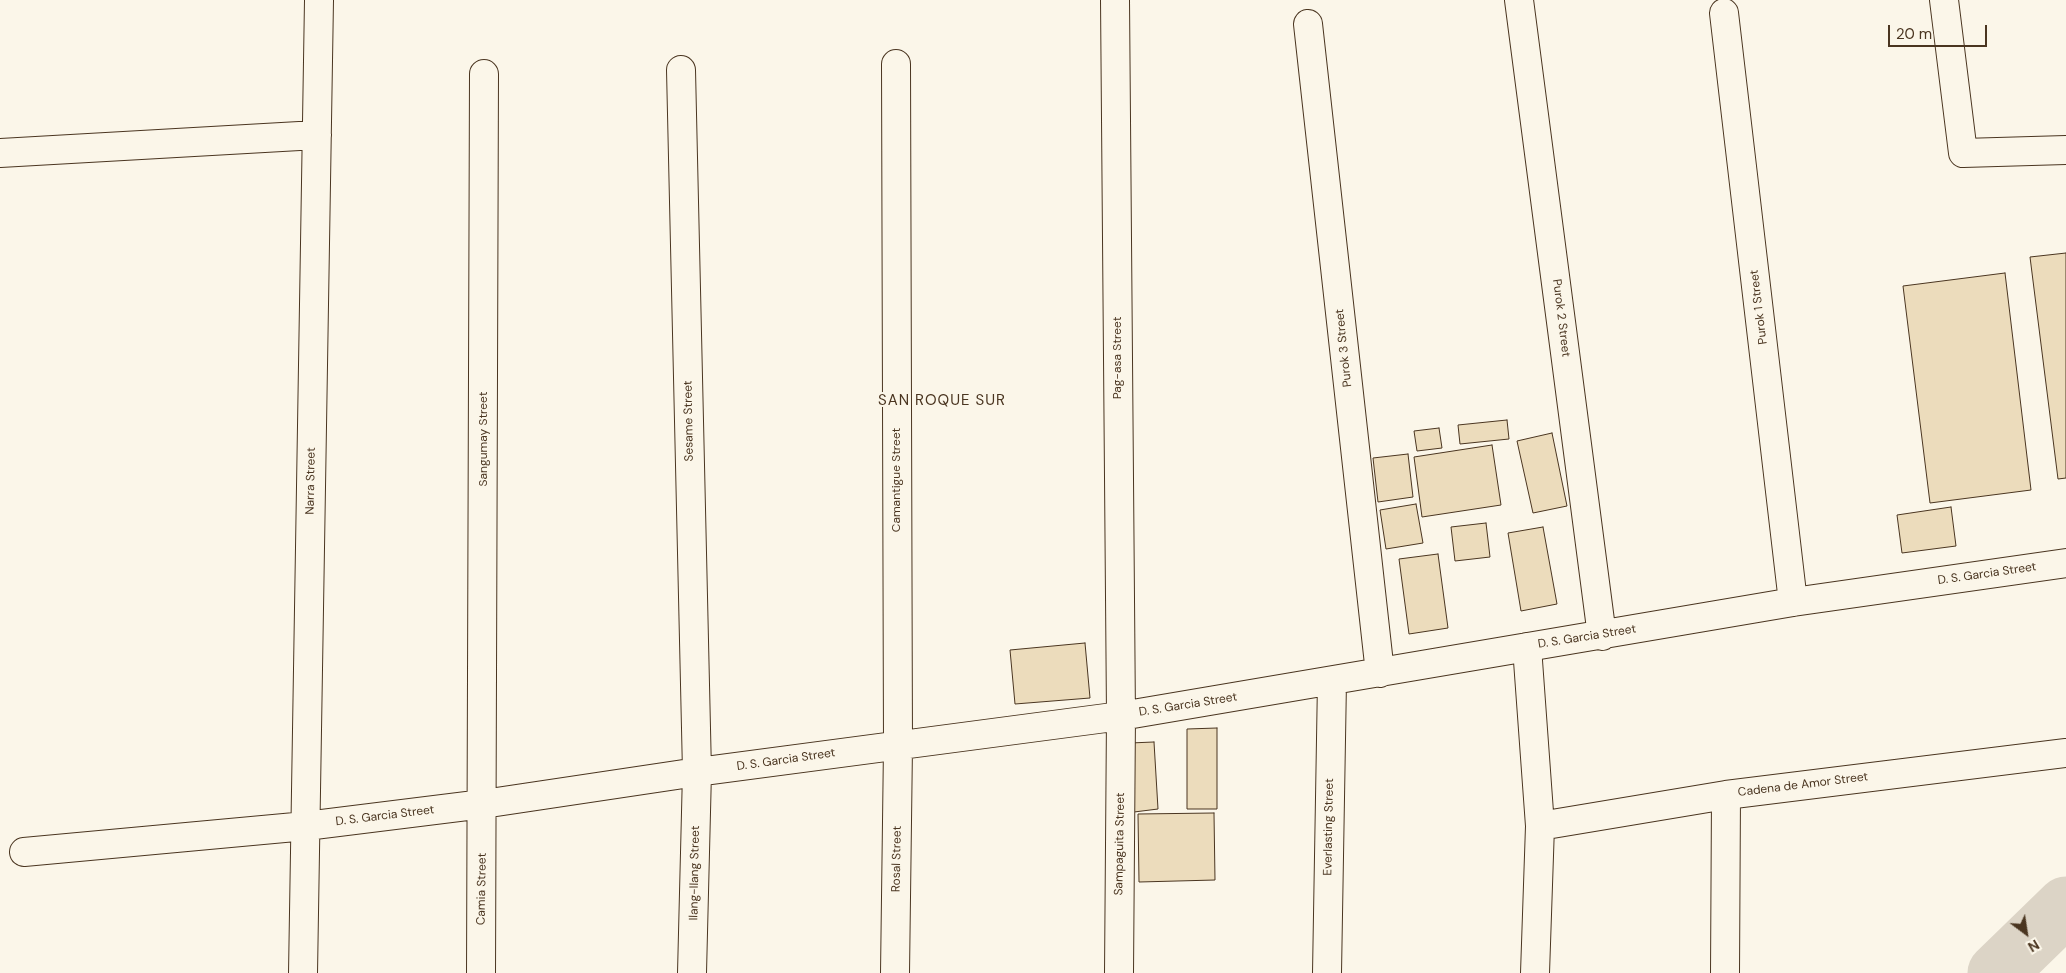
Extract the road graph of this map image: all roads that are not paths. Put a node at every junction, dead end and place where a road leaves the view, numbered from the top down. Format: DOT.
graph roads {
  1 [pos="319,0"];
  2 [pos="1115,0"];
  3 [pos="1519,0"];
  4 [pos="1944,0"];
  5 [pos="1724,13"];
  6 [pos="1308,24"];
  7 [pos="896,64"];
  8 [pos="681,70"];
  9 [pos="484,74"];
  10 [pos="317,135"];
  11 [pos="2066,150"];
  12 [pos="0,153"];
  13 [pos="2066,563"];
  14 [pos="1793,602"];
  15 [pos="1602,636"];
  16 [pos="1527,647"];
  17 [pos="1380,673"];
  18 [pos="1332,681"];
  19 [pos="1121,716"];
  20 [pos="898,746"];
  21 [pos="2066,753"];
  22 [pos="697,772"];
  23 [pos="1726,795"];
  24 [pos="483,804"];
  25 [pos="306,826"];
  26 [pos="1540,826"];
  27 [pos="24,852"];
  28 [pos="303,973"];
  29 [pos="481,973"];
  30 [pos="692,973"];
  31 [pos="895,973"];
  32 [pos="1119,973"];
  33 [pos="1327,973"];
  34 [pos="1535,973"];
  35 [pos="1724,973"];
  1 -- 10 [label="street, Narra Street"];
  2 -- 19 [label="street, Pag-asa Street"];
  3 -- 15 [label="street, Purok 2 Street"];
  4 -- 11 [label="street"];
  5 -- 14 [label="street, Purok 1 Street"];
  6 -- 17 [label="street, Purok 3 Street"];
  7 -- 20 [label="street, Camantigue Street"];
  8 -- 22 [label="street, Sesame Street"];
  9 -- 24 [label="street, Sangumay Street"];
  10 -- 12 [label="street"];
  10 -- 25 [label="street, Narra Street"];
  13 -- 14 [label="street, D. S. Garcia Street"];
  14 -- 15 [label="street, D. S. Garcia Street"];
  15 -- 16 [label="street, D. S. Garcia Street"];
  16 -- 17 [label="street, D. S. Garcia Street"];
  16 -- 26 [label="street"];
  17 -- 18 [label="street, D. S. Garcia Street"];
  18 -- 19 [label="street, D. S. Garcia Street"];
  18 -- 33 [label="street, Everlasting Street"];
  19 -- 20 [label="street, D. S. Garcia Street"];
  19 -- 32 [label="street, Sampaguita Street"];
  20 -- 22 [label="street, D. S. Garcia Street"];
  20 -- 31 [label="street, Rosal Street"];
  21 -- 23 [label="street, Cadena de Amor Street"];
  22 -- 24 [label="street, D. S. Garcia Street"];
  22 -- 30 [label="street, Ilang-Ilang Street"];
  23 -- 26 [label="street, Cadena de Amor Street"];
  23 -- 35 [label="street"];
  24 -- 25 [label="street, D. S. Garcia Street"];
  24 -- 29 [label="street, Camia Street"];
  25 -- 27 [label="street, D. S. Garcia Street"];
  25 -- 28 [label="street, Narra Street"];
  26 -- 34 [label="street"];
}
